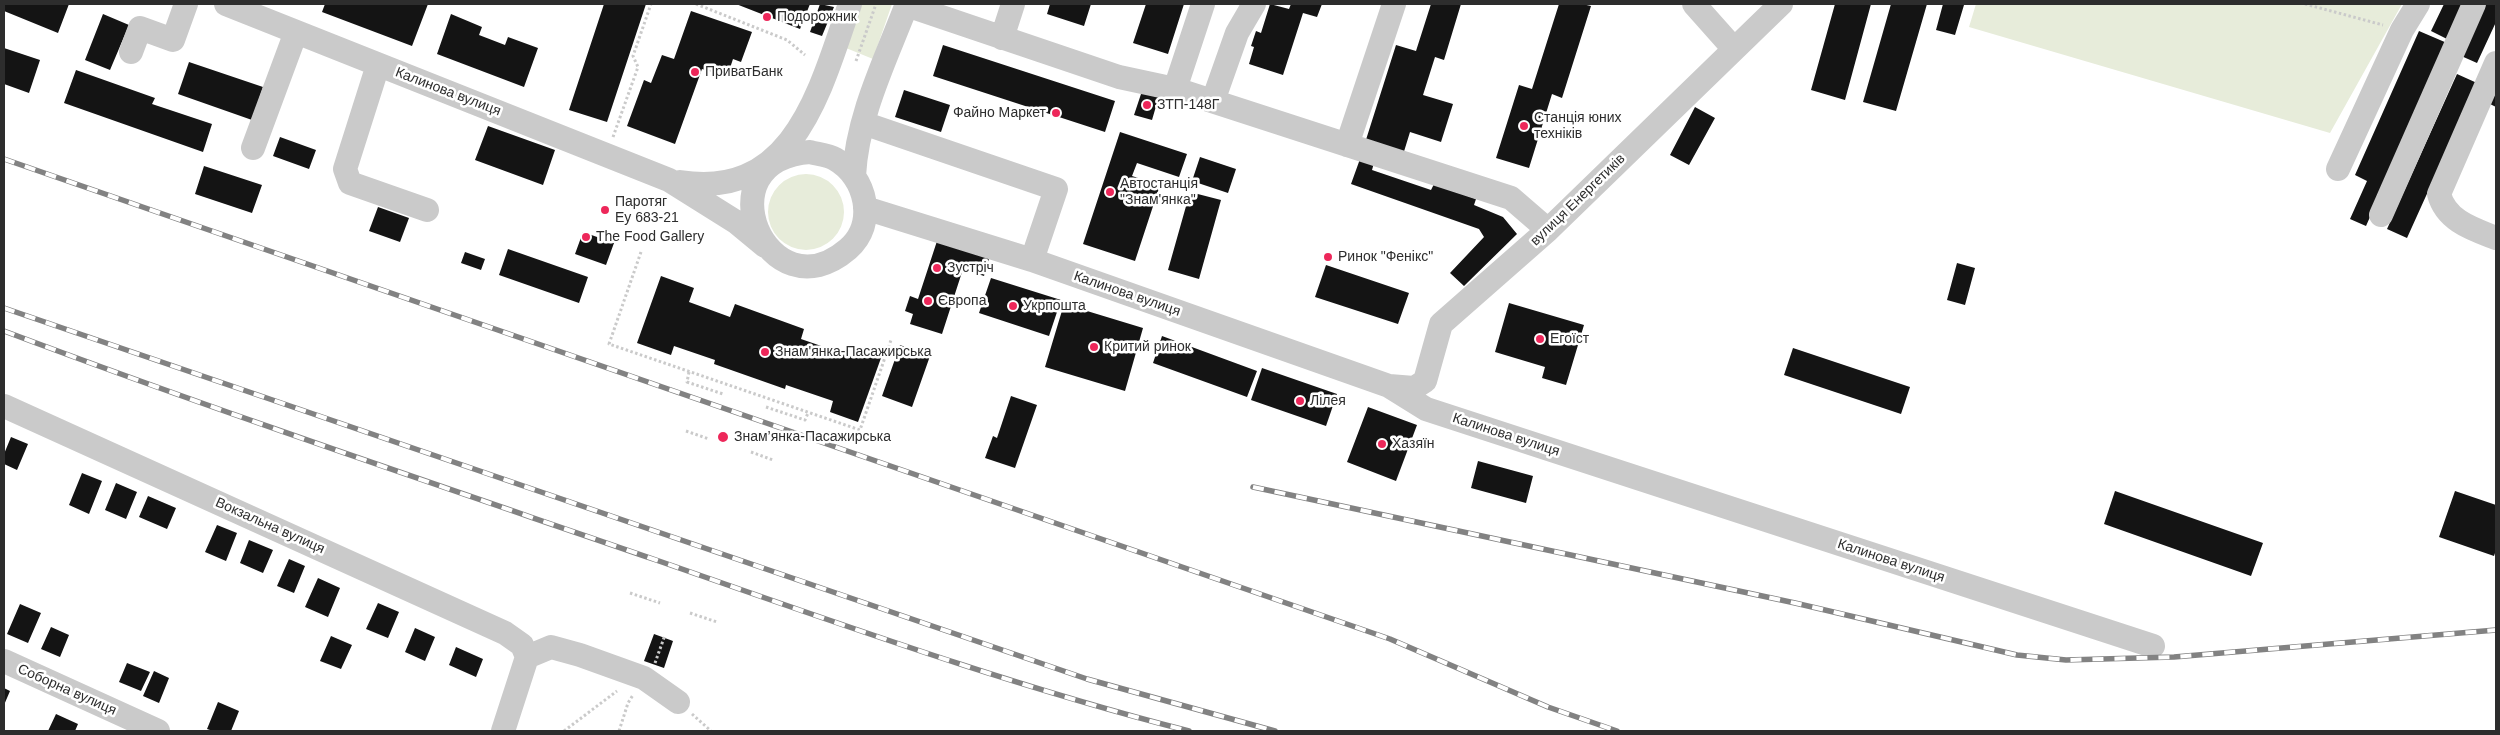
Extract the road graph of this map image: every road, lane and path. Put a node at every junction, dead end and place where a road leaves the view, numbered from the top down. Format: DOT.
graph roads {
  1 [pos="186,4"];
  2 [pos="226,4"];
  3 [pos="651,4"];
  4 [pos="696,4"];
  5 [pos="850,4"];
  6 [pos="876,4"];
  7 [pos="906,4"];
  8 [pos="1013,4"];
  9 [pos="1203,4"];
  10 [pos="1254,4"];
  11 [pos="1394,4"];
  12 [pos="1694,4"];
  13 [pos="1781,4"];
  14 [pos="2305,4"];
  15 [pos="2418,4"];
  16 [pos="2474,4"];
  17 [pos="2402,30"];
  18 [pos="296,32"];
  19 [pos="1002,38"];
  20 [pos="1734,49"];
  21 [pos="130,52"];
  22 [pos="805,55"];
  23 [pos="856,61"];
  24 [pos="378,65"];
  25 [pos="2495,67"];
  26 [pos="1175,89"];
  27 [pos="1213,101"];
  28 [pos="863,123"];
  29 [pos="611,142"];
  30 [pos="1347,145"];
  31 [pos="253,148"];
  32 [pos="771,162"];
  33 [pos="2338,169"];
  34 [pos="854,176"];
  35 [pos="669,180"];
  36 [pos="865,208"];
  37 [pos="426,210"];
  38 [pos="2381,215"];
  39 [pos="1548,230"];
  40 [pos="2496,238"];
  41 [pos="765,246"];
  42 [pos="641,252"];
  43 [pos="1032,260"];
  44 [pos="891,340"];
  45 [pos="688,372"];
  46 [pos="1390,386"];
  47 [pos="724,394"];
  48 [pos="4,406"];
  49 [pos="766,407"];
  50 [pos="808,412"];
  51 [pos="686,431"];
  52 [pos="709,438"];
  53 [pos="750,452"];
  54 [pos="773,460"];
  55 [pos="630,594"];
  56 [pos="660,603"];
  57 [pos="690,613"];
  58 [pos="717,622"];
  59 [pos="665,635"];
  60 [pos="2153,646"];
  61 [pos="528,657"];
  62 [pos="4,661"];
  63 [pos="644,678"];
  64 [pos="678,702"];
  65 [pos="158,731"];
  66 [pos="502,731"];
  67 [pos="564,731"];
  68 [pos="620,731"];
  1 -- 21 [label="street"];
  2 -- 18 [label="street, Калинова вулиця"];
  3 -- 29 [label="path"];
  4 -- 22 [label="path"];
  5 -- 32 [label="street"];
  6 -- 23 [label="path"];
  7 -- 19 [label="street"];
  7 -- 28 [label="street"];
  8 -- 19 [label="street"];
  9 -- 26 [label="street"];
  10 -- 27 [label="street"];
  11 -- 30 [label="street"];
  12 -- 20 [label="street"];
  13 -- 20 [label="street, вулиця Енергетиків"];
  14 -- 17 [label="path"];
  15 -- 17 [label="street"];
  16 -- 38 [label="street"];
  17 -- 33 [label="street"];
  18 -- 24 [label="street, Калинова вулиця"];
  18 -- 31 [label="street"];
  19 -- 26 [label="street"];
  20 -- 39 [label="street, вулиця Енергетиків"];
  24 -- 35 [label="street, Калинова вулиця"];
  24 -- 37 [label="street"];
  25 -- 40 [label="street"];
  26 -- 27 [label="street"];
  27 -- 30 [label="street"];
  28 -- 34 [label="street"];
  28 -- 43 [label="street"];
  30 -- 39 [label="street"];
  32 -- 34 [label="street"];
  32 -- 35 [label="street"];
  32 -- 41 [label="street"];
  34 -- 36 [label="street"];
  35 -- 41 [label="street"];
  36 -- 41 [label="street"];
  36 -- 43 [label="street, Калинова вулиця"];
  39 -- 46 [label="street, вулиця Енергетиків"];
  42 -- 45 [label="path"];
  43 -- 46 [label="street, Калинова вулиця"];
  44 -- 50 [label="path"];
  45 -- 47 [label="path"];
  45 -- 50 [label="path"];
  46 -- 60 [label="street, Калинова вулиця"];
  48 -- 61 [label="street, Вокзальна вулиця"];
  49 -- 50 [label="path"];
  51 -- 52 [label="path"];
  53 -- 54 [label="path"];
  55 -- 56 [label="path"];
  57 -- 58 [label="path"];
  59 -- 63 [label="path"];
  61 -- 63 [label="street"];
  61 -- 66 [label="street"];
  62 -- 65 [label="street, Соборна вулиця"];
  63 -- 64 [label="street"];
  63 -- 67 [label="path"];
  63 -- 68 [label="path"];
}
